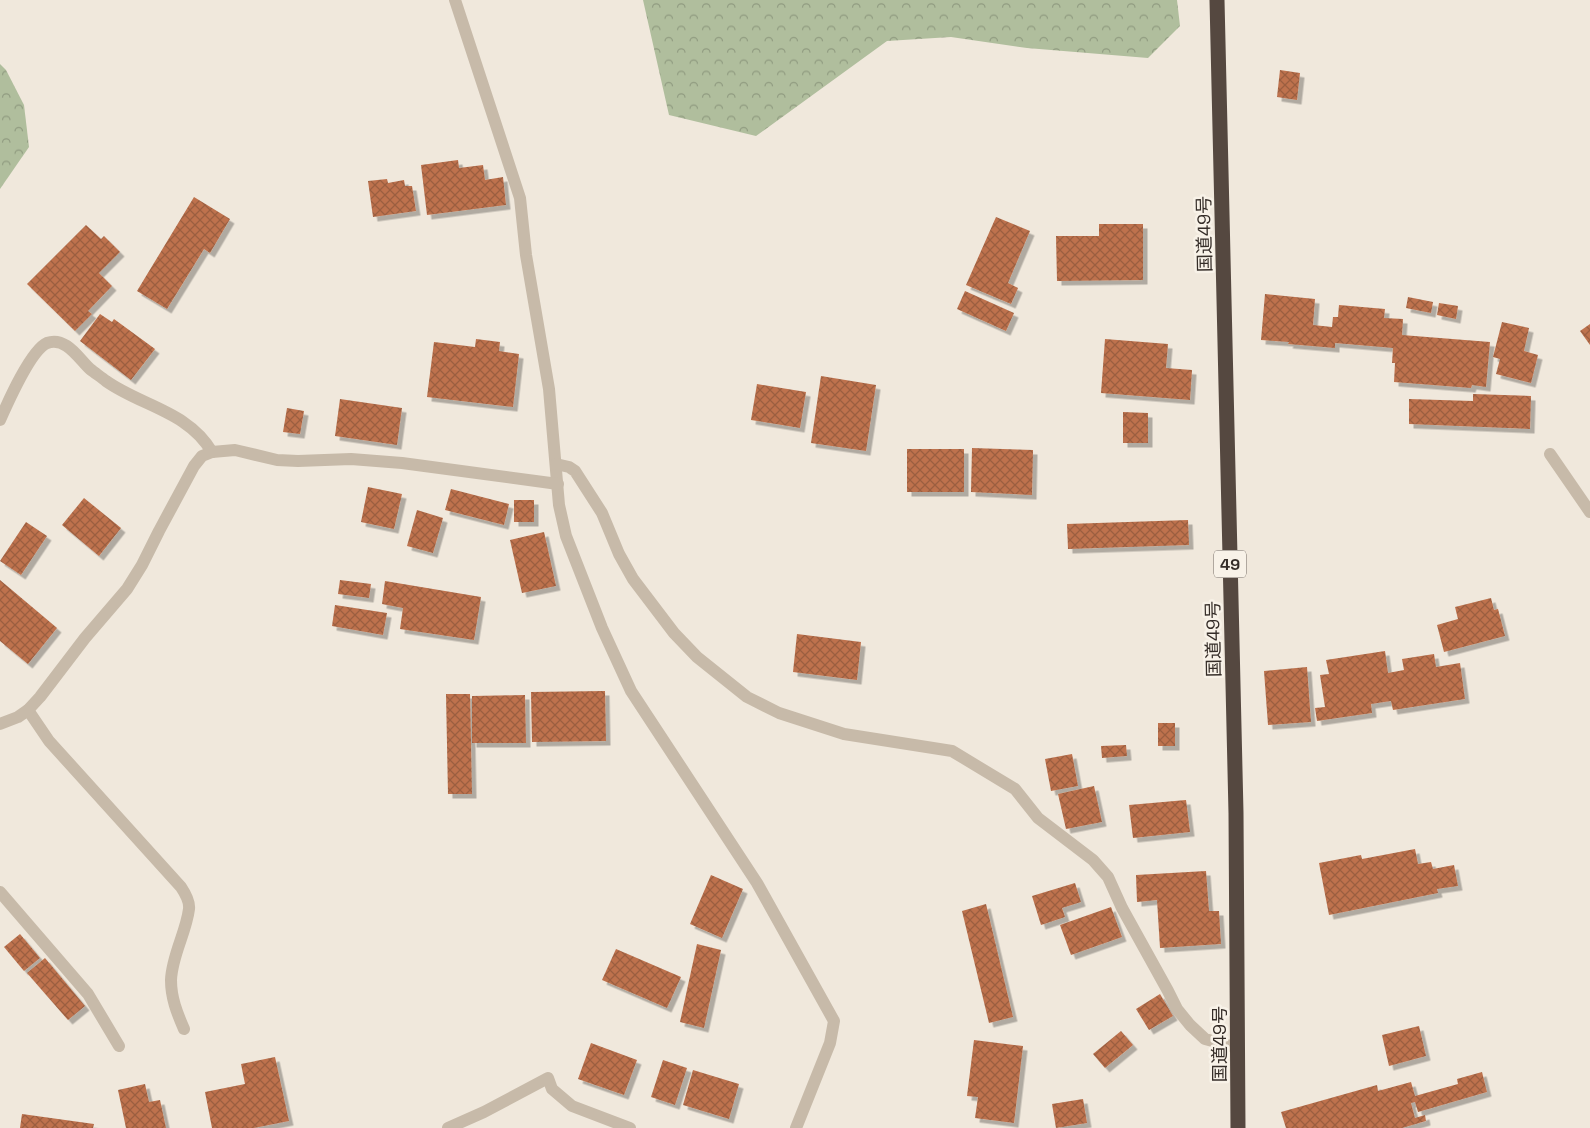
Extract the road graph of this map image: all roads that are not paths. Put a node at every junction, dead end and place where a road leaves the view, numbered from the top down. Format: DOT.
graph roads {
  1 [pos="455,0"];
  2 [pos="1217,0"];
  3 [pos="0,420"];
  4 [pos="212,452"];
  5 [pos="1550,454"];
  6 [pos="556,464"];
  7 [pos="558,484"];
  8 [pos="1590,512"];
  9 [pos="28,710"];
  10 [pos="0,724"];
  11 [pos="0,892"];
  12 [pos="184,1029"];
  13 [pos="119,1046"];
  14 [pos="1238,1048"];
  15 [pos="448,1128"];
  16 [pos="630,1128"];
  17 [pos="796,1128"];
  18 [pos="1238,1128"];
  1 -- 6 [label="street"];
  2 -- 14 [label="highway, 国道49号 / 49"];
  3 -- 4 [label="street"];
  4 -- 7 [label="street"];
  4 -- 9 [label="street"];
  5 -- 8 [label="street"];
  6 -- 7 [label="street"];
  6 -- 14 [label="street"];
  7 -- 17 [label="street"];
  9 -- 10 [label="street"];
  9 -- 12 [label="street"];
  11 -- 13 [label="street"];
  14 -- 18 [label="highway, 国道49号 / 49"];
  15 -- 16 [label="street"];
}
